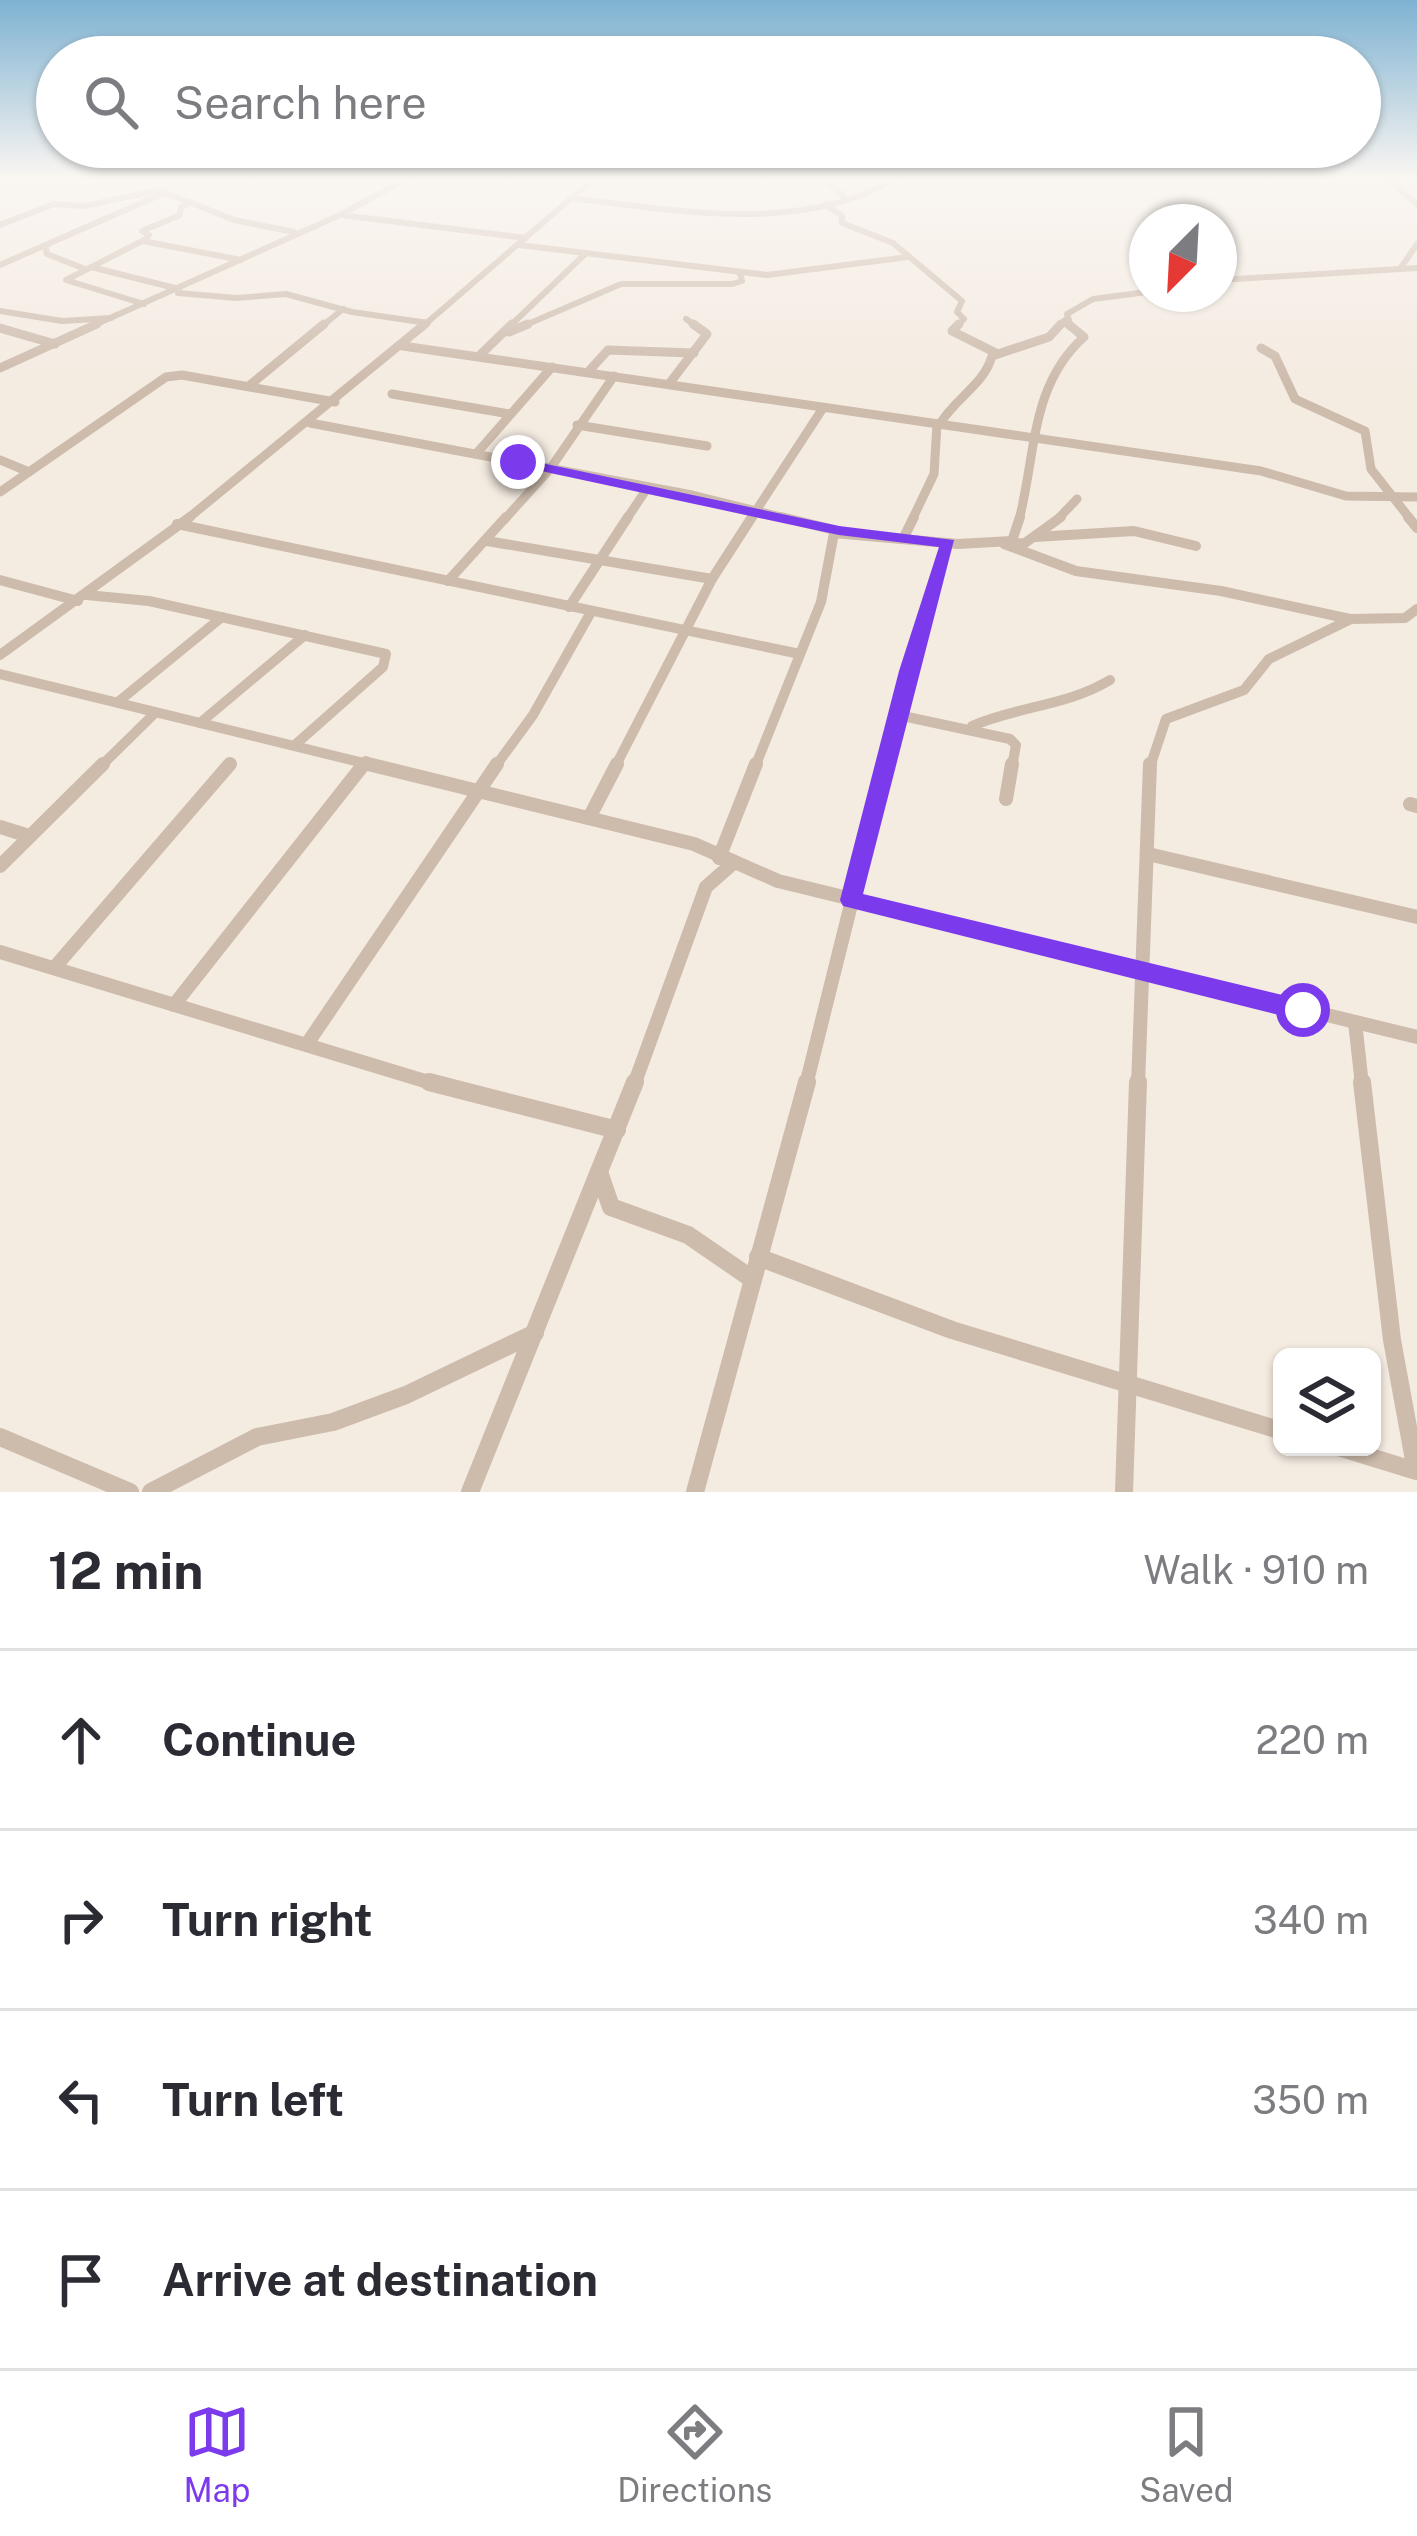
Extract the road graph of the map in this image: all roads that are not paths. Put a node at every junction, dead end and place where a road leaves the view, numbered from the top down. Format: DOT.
graph roads {
  1 [pos="45,245"];
  2 [pos="44,246"];
  3 [pos="132,246"];
  4 [pos="166,246"];
  5 [pos="273,246"];
  6 [pos="517,246"];
  7 [pos="547,246"];
  8 [pos="893,246"];
  9 [pos="1416,246"];
  10 [pos="586,253"];
  11 [pos="908,257"];
  12 [pos="241,260"];
  13 [pos="647,261"];
  14 [pos="0,265"];
  15 [pos="87,267"];
  16 [pos="1417,268"];
  17 [pos="1400,269"];
  18 [pos="740,272"];
  19 [pos="1237,280"];
  20 [pos="633,282"];
  21 [pos="175,291"];
  22 [pos="1129,295"];
  23 [pos="144,304"];
  24 [pos="344,310"];
  25 [pos="0,311"];
  26 [pos="112,319"];
  27 [pos="686,319"];
  28 [pos="1066,319"];
  29 [pos="428,322"];
  30 [pos="0,328"];
  31 [pos="508,332"];
  32 [pos="55,344"];
  33 [pos="404,346"];
  34 [pos="1262,348"];
  35 [pos="694,353"];
  36 [pos="996,353"];
  37 [pos="479,356"];
  38 [pos="552,367"];
  39 [pos="0,368"];
  40 [pos="588,372"];
  41 [pos="614,376"];
  42 [pos="669,384"];
  43 [pos="250,385"];
  44 [pos="392,394"];
  45 [pos="335,402"];
  46 [pos="823,408"];
  47 [pos="510,414"];
  48 [pos="310,423"];
  49 [pos="939,424"];
  50 [pos="577,425"];
  51 [pos="1037,440"];
  52 [pos="706,446"];
  53 [pos="476,454"];
  54 [pos="0,460"];
  55 [pos="550,469"];
  56 [pos="29,472"];
  57 [pos="648,487"];
  58 [pos="0,492"];
  59 [pos="1391,492"];
  60 [pos="1417,497"];
  61 [pos="1077,500"];
  62 [pos="753,513"];
  63 [pos="177,524"];
  64 [pos="1417,528"];
  65 [pos="839,531"];
  66 [pos="904,537"];
  67 [pos="1036,537"];
  68 [pos="487,541"];
  69 [pos="948,543"];
  70 [pos="1005,544"];
  71 [pos="1196,546"];
  72 [pos="602,559"];
  73 [pos="712,579"];
  74 [pos="0,580"];
  75 [pos="448,581"];
  76 [pos="83,598"];
  77 [pos="569,607"];
  78 [pos="1417,609"];
  79 [pos="591,612"];
  80 [pos="222,617"];
  81 [pos="1351,619"];
  82 [pos="686,629"];
  83 [pos="305,635"];
  84 [pos="800,654"];
  85 [pos="0,655"];
  86 [pos="0,674"];
  87 [pos="1110,680"];
  88 [pos="118,702"];
  89 [pos="155,713"];
  90 [pos="898,715"];
  91 [pos="200,723"];
  92 [pos="964,728"];
  93 [pos="296,744"];
  94 [pos="366,761"];
  95 [pos="231,764"];
  96 [pos="482,789"];
  97 [pos="1006,799"];
  98 [pos="590,818"];
  99 [pos="0,827"];
  100 [pos="29,836"];
  101 [pos="1148,854"];
  102 [pos="725,861"];
  103 [pos="0,866"];
  104 [pos="851,900"];
  105 [pos="1417,917"];
  106 [pos="0,952"];
  107 [pos="56,968"];
  108 [pos="1145,973"];
  109 [pos="175,1005"];
  110 [pos="1355,1022"];
  111 [pos="1417,1037"];
  112 [pos="307,1044"];
  113 [pos="617,1130"];
  114 [pos="599,1171"];
  115 [pos="758,1257"];
  116 [pos="752,1279"];
  117 [pos="536,1333"];
  118 [pos="1125,1386"];
  119 [pos="1412,1408"];
  120 [pos="1273,1427"];
  121 [pos="0,1438"];
  122 [pos="1366,1456"];
  123 [pos="1416,1472"];
  124 [pos="130,1492"];
  125 [pos="152,1492"];
  126 [pos="470,1492"];
  127 [pos="695,1492"];
  128 [pos="1124,1492"];
  1 -- 15 [label="street"];
  2 -- 14 [label="street"];
  3 -- 15 [label="street"];
  4 -- 12 [label="street"];
  5 -- 12 [label="street"];
  6 -- 29 [label="street"];
  7 -- 10 [label="street"];
  8 -- 11 [label="street"];
  9 -- 17 [label="street"];
  10 -- 13 [label="street"];
  10 -- 31 [label="street"];
  11 -- 18 [label="street"];
  11 -- 36 [label="street"];
  12 -- 21 [label="street"];
  13 -- 18 [label="street"];
  13 -- 20 [label="street"];
  15 -- 21 [label="street"];
  15 -- 23 [label="street"];
  16 -- 17 [label="street"];
  17 -- 19 [label="street"];
  18 -- 20 [label="street"];
  20 -- 31 [label="street"];
  21 -- 23 [label="street"];
  21 -- 24 [label="street"];
  22 -- 28 [label="street"];
  23 -- 26 [label="street"];
  24 -- 29 [label="street"];
  24 -- 43 [label="street"];
  25 -- 26 [label="street"];
  26 -- 32 [label="street"];
  27 -- 35 [label="street"];
  28 -- 36 [label="street"];
  28 -- 51 [label="street"];
  29 -- 33 [label="street"];
  30 -- 32 [label="street"];
  31 -- 37 [label="street"];
  32 -- 39 [label="street"];
  33 -- 37 [label="street"];
  33 -- 45 [label="street"];
  34 -- 59 [label="street"];
  35 -- 40 [label="street"];
  35 -- 42 [label="street"];
  36 -- 49 [label="street"];
  37 -- 38 [label="street"];
  38 -- 40 [label="street"];
  38 -- 47 [label="street"];
  40 -- 41 [label="street"];
  41 -- 42 [label="street"];
  41 -- 50 [label="street"];
  42 -- 46 [label="street"];
  43 -- 45 [label="street"];
  43 -- 56 [label="street"];
  44 -- 47 [label="street"];
  45 -- 48 [label="street"];
  46 -- 49 [label="street"];
  46 -- 62 [label="street"];
  47 -- 53 [label="street"];
  48 -- 53 [label="street"];
  48 -- 63 [label="street"];
  49 -- 51 [label="street"];
  49 -- 66 [label="street"];
  50 -- 52 [label="street"];
  50 -- 55 [label="street"];
  51 -- 59 [label="street"];
  51 -- 70 [label="street"];
  53 -- 55 [label="street"];
  54 -- 56 [label="street"];
  55 -- 57 [label="street"];
  55 -- 68 [label="street"];
  56 -- 58 [label="street"];
  57 -- 62 [label="street"];
  57 -- 72 [label="street"];
  59 -- 60 [label="street"];
  59 -- 64 [label="street"];
  61 -- 67 [label="street"];
  62 -- 65 [label="street"];
  62 -- 73 [label="street"];
  63 -- 75 [label="street"];
  63 -- 76 [label="street"];
  65 -- 66 [label="street"];
  65 -- 84 [label="street"];
  66 -- 69 [label="street"];
  67 -- 70 [label="street"];
  67 -- 71 [label="street"];
  68 -- 72 [label="street"];
  68 -- 75 [label="street"];
  69 -- 70 [label="street"];
  69 -- 90 [label="street"];
  70 -- 81 [label="street"];
  72 -- 73 [label="street"];
  72 -- 77 [label="street"];
  73 -- 82 [label="street"];
  74 -- 76 [label="street"];
  75 -- 77 [label="street"];
  76 -- 80 [label="street"];
  76 -- 85 [label="street"];
  77 -- 79 [label="street"];
  78 -- 81 [label="street"];
  79 -- 82 [label="street"];
  79 -- 96 [label="street"];
  80 -- 83 [label="street"];
  80 -- 88 [label="street"];
  81 -- 101 [label="street"];
  82 -- 84 [label="street"];
  82 -- 98 [label="street"];
  83 -- 91 [label="street"];
  83 -- 93 [label="street"];
  84 -- 102 [label="street"];
  86 -- 88 [label="street"];
  87 -- 92 [label="street"];
  88 -- 89 [label="street"];
  89 -- 91 [label="street"];
  89 -- 100 [label="street"];
  90 -- 92 [label="street"];
  90 -- 104 [label="street"];
  91 -- 93 [label="street"];
  92 -- 97 [label="street"];
  93 -- 94 [label="street"];
  94 -- 96 [label="street"];
  94 -- 109 [label="street"];
  95 -- 107 [label="street"];
  96 -- 98 [label="street"];
  96 -- 112 [label="street"];
  98 -- 102 [label="street"];
  99 -- 100 [label="street"];
  100 -- 103 [label="street"];
  101 -- 105 [label="street"];
  101 -- 108 [label="street"];
  102 -- 104 [label="street"];
  102 -- 113 [label="street"];
  104 -- 108 [label="street"];
  104 -- 115 [label="street"];
  106 -- 107 [label="street"];
  107 -- 109 [label="street"];
  108 -- 110 [label="street"];
  108 -- 118 [label="street"];
  109 -- 112 [label="street"];
  110 -- 111 [label="street"];
  110 -- 119 [label="street"];
  112 -- 113 [label="street"];
  113 -- 114 [label="street"];
  114 -- 116 [label="street"];
  114 -- 117 [label="street"];
  115 -- 116 [label="street"];
  115 -- 118 [label="street"];
  116 -- 127 [label="street"];
  117 -- 125 [label="street"];
  117 -- 126 [label="street"];
  118 -- 120 [label="street"];
  118 -- 128 [label="street"];
  119 -- 123 [label="street"];
  121 -- 124 [label="street"];
  122 -- 123 [label="street"];
}
